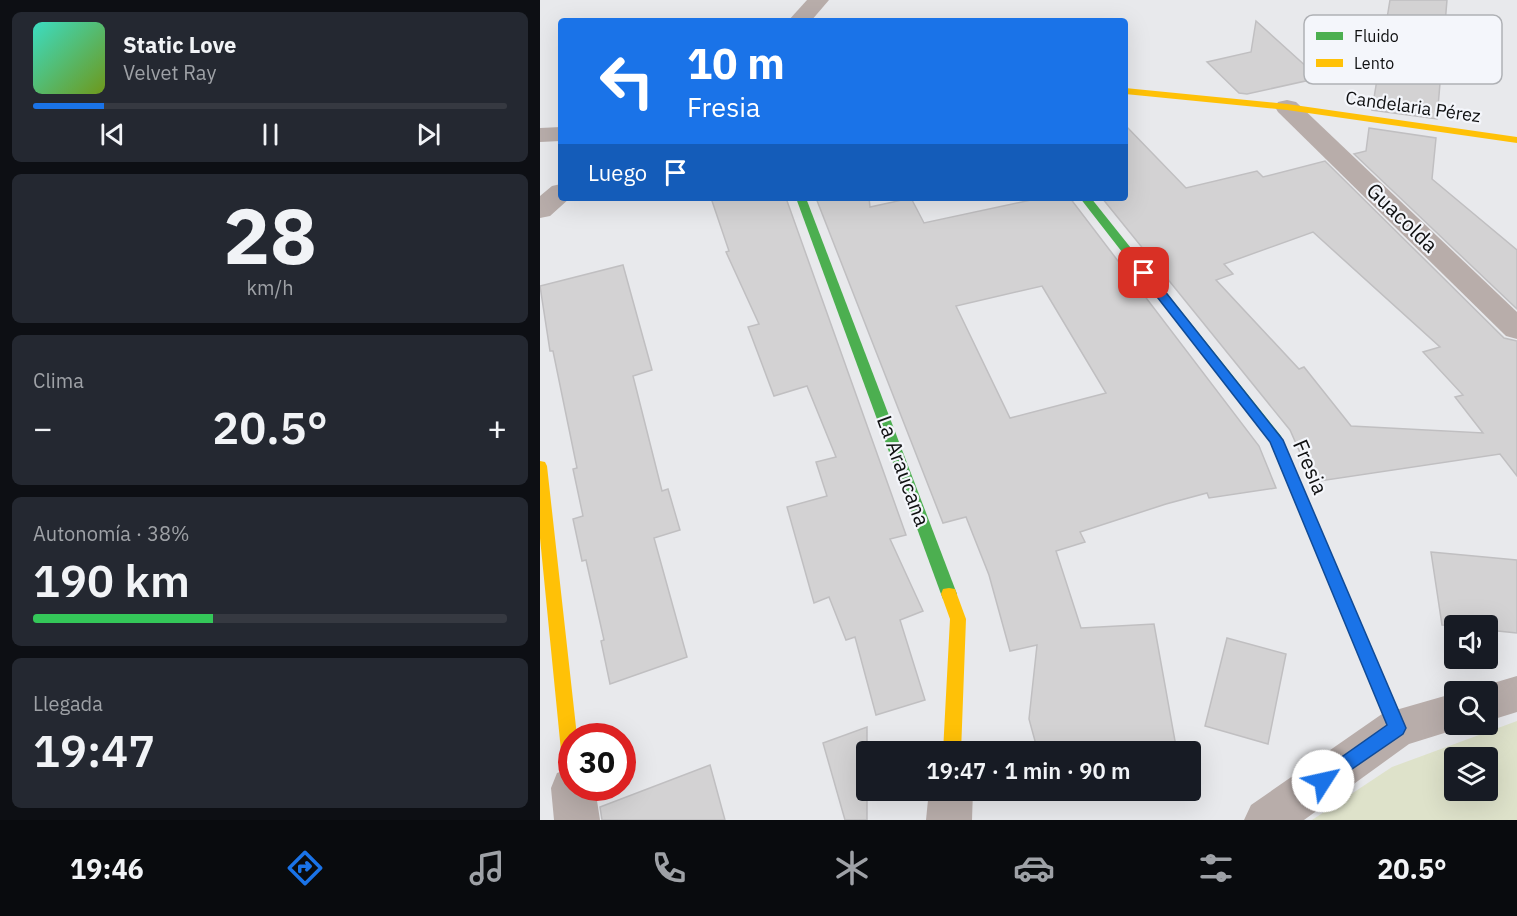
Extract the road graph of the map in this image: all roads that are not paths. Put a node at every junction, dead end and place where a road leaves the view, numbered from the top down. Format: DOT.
graph roads {
  1 [pos="819,0"];
  2 [pos="802,18"];
  3 [pos="1128,91"];
  4 [pos="1287,107"];
  5 [pos="540,135"];
  6 [pos="558,135"];
  7 [pos="1517,140"];
  8 [pos="558,195"];
  9 [pos="802,201"];
  10 [pos="1087,201"];
  11 [pos="540,210"];
  12 [pos="1517,329"];
  13 [pos="540,466"];
  14 [pos="1517,694"];
  15 [pos="1498,699"];
  16 [pos="1444,715"];
  17 [pos="567,723"];
  18 [pos="1397,728"];
  19 [pos="952,741"];
  20 [pos="575,801"];
  21 [pos="950,801"];
  22 [pos="577,820"];
  23 [pos="949,820"];
  24 [pos="1267,820"];
  1 -- 2 [label="street"];
  3 -- 4 [label="street, Candelaria Pérez"];
  4 -- 7 [label="street, Candelaria Pérez"];
  4 -- 12 [label="street, Guacolda"];
  5 -- 6 [label="street"];
  8 -- 11 [label="street"];
  9 -- 19 [label="street, La Araucana"];
  10 -- 18 [label="street, Fresia"];
  13 -- 17 [label="street"];
  14 -- 15 [label="street"];
  16 -- 18 [label="street"];
  18 -- 24 [label="street"];
  20 -- 22 [label="street"];
  21 -- 23 [label="street"];
}
